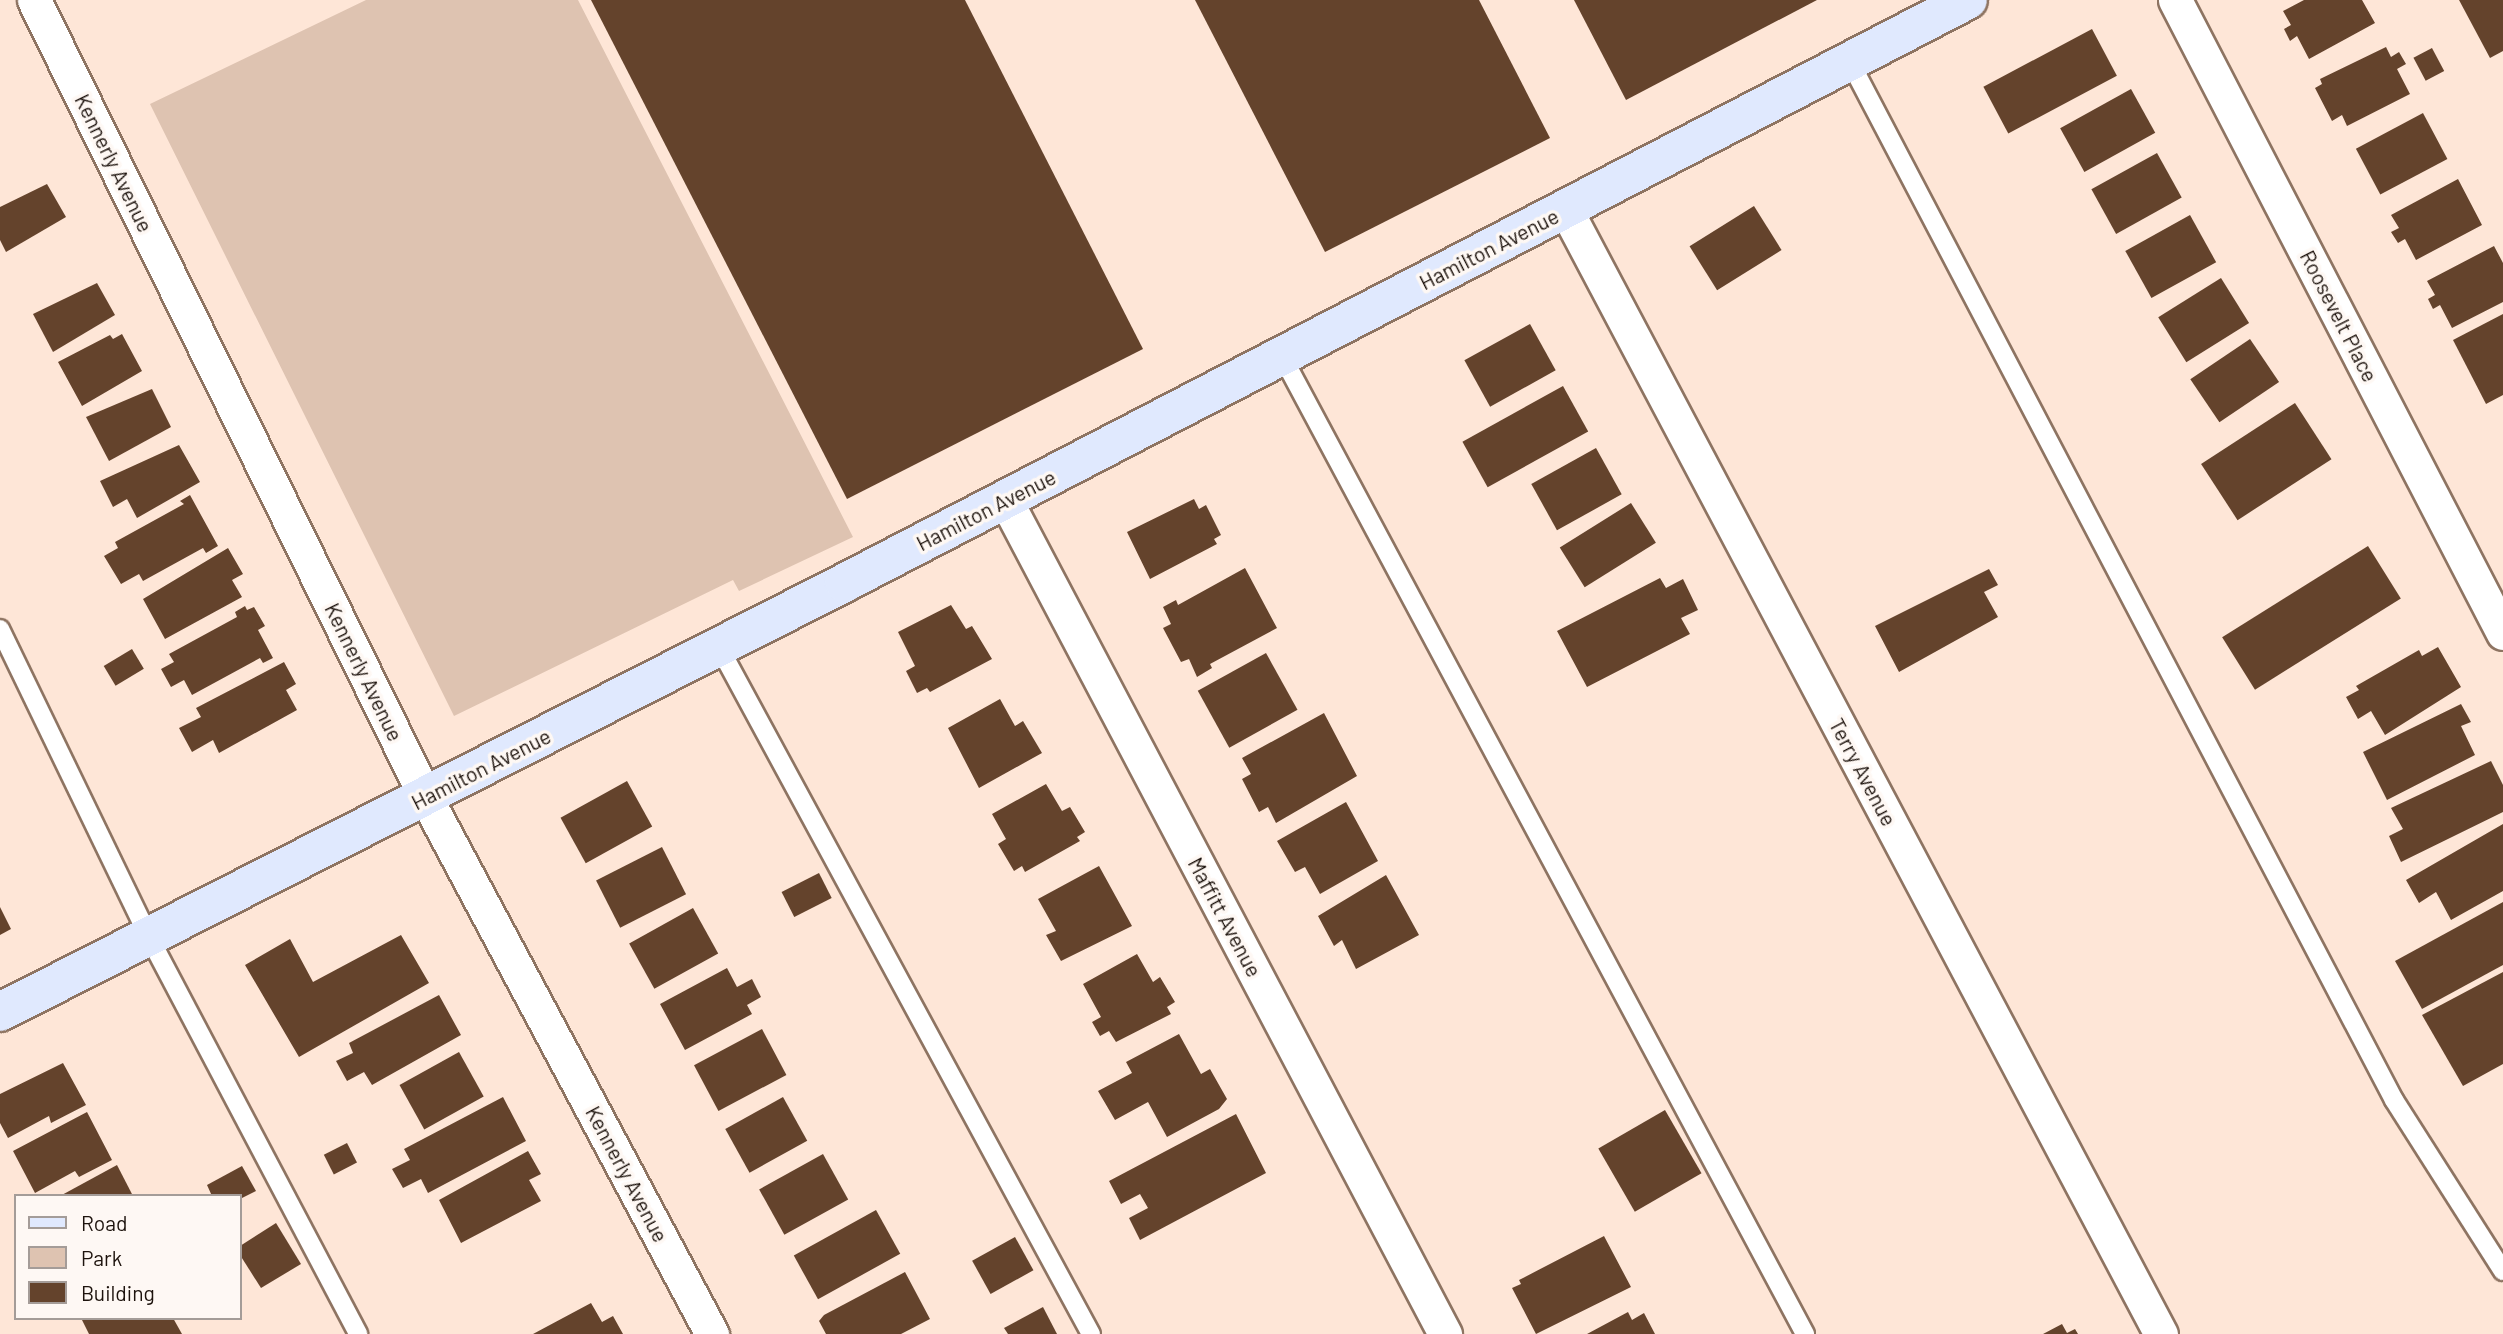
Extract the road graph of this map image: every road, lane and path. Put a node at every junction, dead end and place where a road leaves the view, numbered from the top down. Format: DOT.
graph roads {
  1 [pos="34,0"];
  2 [pos="1968,0"];
  3 [pos="2175,0"];
  4 [pos="1850,62"];
  5 [pos="1566,210"];
  6 [pos="1282,356"];
  7 [pos="1005,499"];
  8 [pos="0,629"];
  9 [pos="2503,633"];
  10 [pos="719,647"];
  11 [pos="426,798"];
  12 [pos="149,937"];
  13 [pos="0,1012"];
  14 [pos="2503,1271"];
  15 [pos="358,1334"];
  16 [pos="712,1334"];
  17 [pos="1091,1334"];
  18 [pos="1445,1334"];
  19 [pos="1805,1334"];
  20 [pos="2161,1334"];
  1 -- 11 [label="street, Kennerly Avenue"];
  2 -- 4 [label="street, Hamilton Avenue"];
  3 -- 9 [label="street, Roosevelt Place"];
  4 -- 5 [label="street, Hamilton Avenue"];
  4 -- 14 [label="lane"];
  5 -- 6 [label="street, Hamilton Avenue"];
  5 -- 20 [label="street, Terry Avenue"];
  6 -- 7 [label="street, Hamilton Avenue"];
  6 -- 19 [label="lane"];
  7 -- 10 [label="street, Hamilton Avenue"];
  7 -- 18 [label="street, Maffitt Avenue"];
  8 -- 12 [label="lane"];
  10 -- 11 [label="street, Hamilton Avenue"];
  10 -- 17 [label="lane"];
  11 -- 12 [label="street, Hamilton Avenue"];
  11 -- 16 [label="street, Kennerly Avenue"];
  12 -- 13 [label="street, Hamilton Avenue"];
  12 -- 15 [label="lane"];
}
